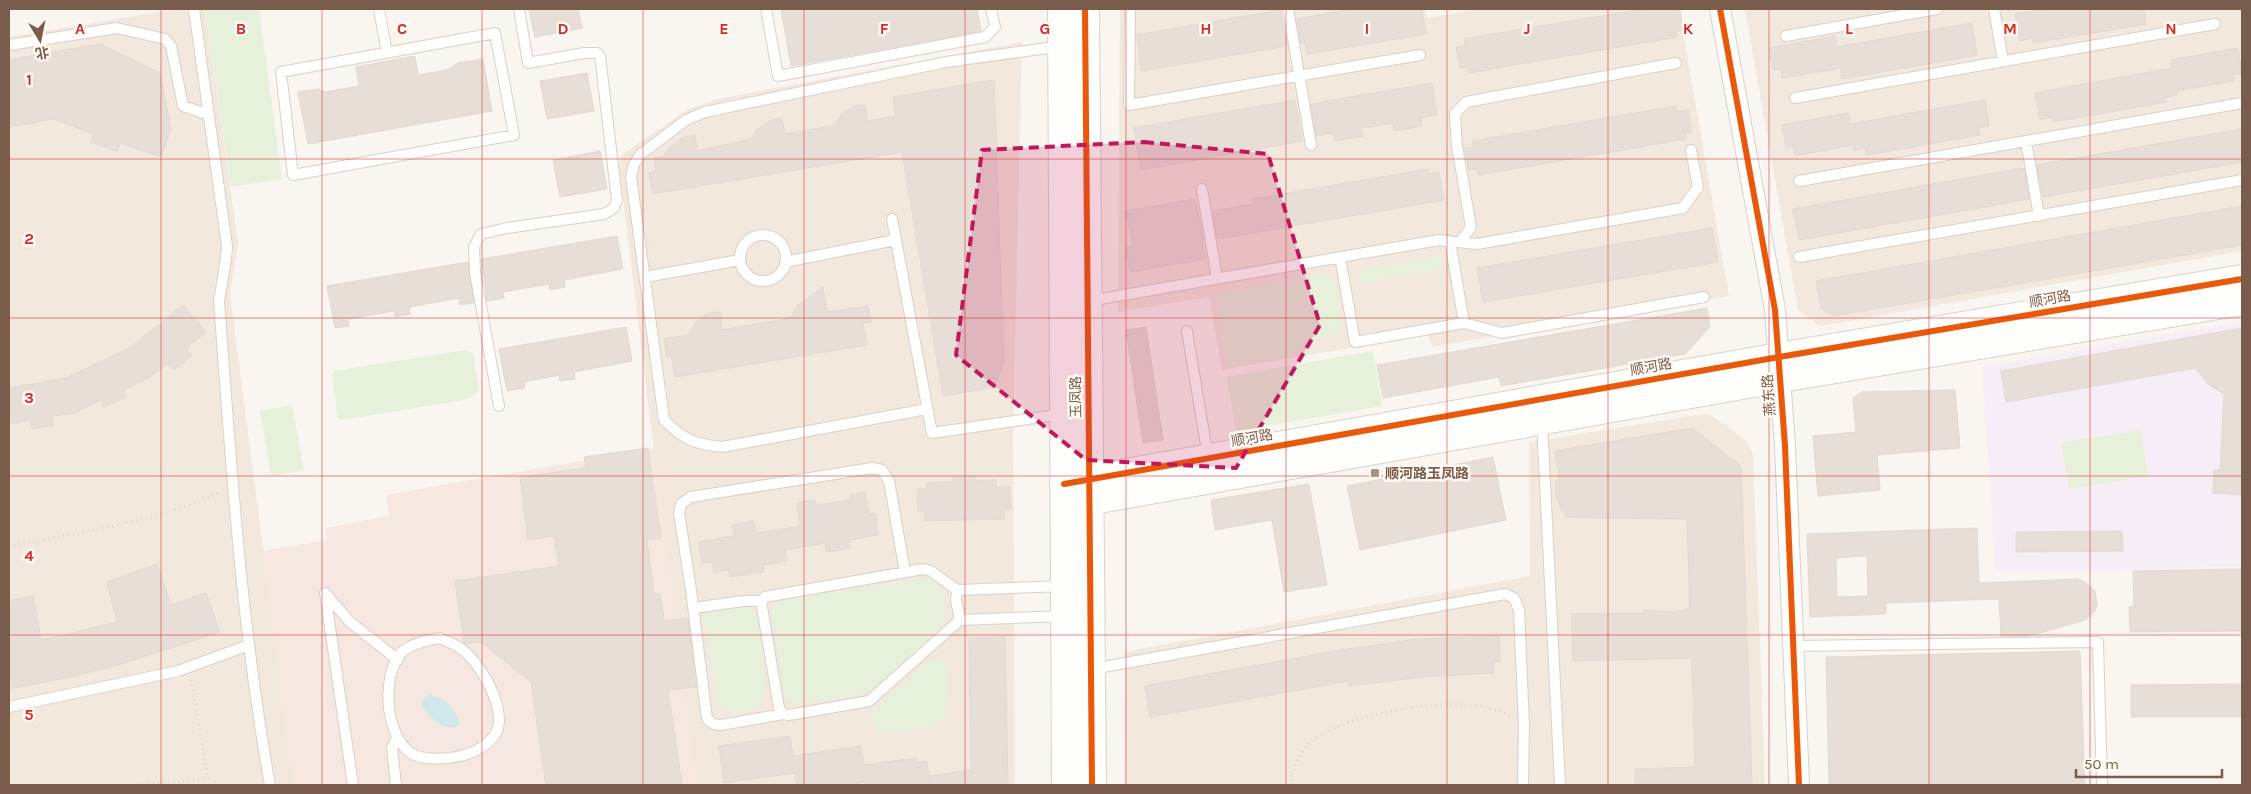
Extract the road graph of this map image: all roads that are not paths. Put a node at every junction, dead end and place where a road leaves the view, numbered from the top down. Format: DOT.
graph roads {
  1 [pos="194,9"];
  2 [pos="379,9"];
  3 [pos="519,9"];
  4 [pos="766,9"];
  5 [pos="991,9"];
  6 [pos="1082,9"];
  7 [pos="1130,9"];
  8 [pos="1288,9"];
  9 [pos="1720,9"];
  10 [pos="1937,9"];
  11 [pos="1994,9"];
  12 [pos="2215,24"];
  13 [pos="1786,36"];
  14 [pos="9,45"];
  15 [pos="1062,46"];
  16 [pos="387,53"];
  17 [pos="1420,55"];
  18 [pos="2003,61"];
  19 [pos="1676,63"];
  20 [pos="1299,76"];
  21 [pos="1795,98"];
  22 [pos="2242,103"];
  23 [pos="209,115"];
  24 [pos="2026,141"];
  25 [pos="1311,145"];
  26 [pos="1691,150"];
  27 [pos="2242,180"];
  28 [pos="1799,181"];
  29 [pos="1202,189"];
  30 [pos="2039,216"];
  31 [pos="892,219"];
  32 [pos="896,240"];
  33 [pos="1455,241"];
  34 [pos="1340,257"];
  35 [pos="1799,257"];
  36 [pos="740,260"];
  37 [pos="785,262"];
  38 [pos="645,277"];
  39 [pos="1217,278"];
  40 [pos="2242,279"];
  41 [pos="1704,297"];
  42 [pos="1088,301"];
  43 [pos="2242,301"];
  44 [pos="1464,323"];
  45 [pos="1186,331"];
  46 [pos="1780,368"];
  47 [pos="499,406"];
  48 [pos="927,409"];
  49 [pos="1064,414"];
  50 [pos="1542,421"];
  51 [pos="1208,458"];
  52 [pos="1077,492"];
  53 [pos="905,572"];
  54 [pos="1065,586"];
  55 [pos="957,590"];
  56 [pos="761,602"];
  57 [pos="694,608"];
  58 [pos="1065,616"];
  59 [pos="960,620"];
  60 [pos="249,645"];
  61 [pos="1793,646"];
  62 [pos="398,660"];
  63 [pos="1092,669"];
  64 [pos="9,707"];
  65 [pos="783,714"];
  66 [pos="397,737"];
  67 [pos="270,785"];
  68 [pos="353,785"];
  69 [pos="396,785"];
  70 [pos="1066,785"];
  71 [pos="1092,785"];
  72 [pos="1523,785"];
  73 [pos="1560,785"];
  74 [pos="1799,785"];
  75 [pos="2102,785"];
  1 -- 23 [label="lane"];
  2 -- 16 [label="lane"];
  3 -- 47 [label="lane"];
  4 -- 5 [label="lane"];
  6 -- 15 [label="street, 玉凤路"];
  6 -- 42 [label="street, 玉凤路"];
  7 -- 20 [label="lane"];
  8 -- 20 [label="lane"];
  9 -- 46 [label="street, 燕东路"];
  10 -- 13 [label="lane"];
  11 -- 18 [label="lane"];
  12 -- 18 [label="lane"];
  14 -- 23 [label="lane"];
  15 -- 38 [label="lane"];
  15 -- 49 [label="street, 玉凤路"];
  16 -- 16 [label="lane"];
  17 -- 20 [label="lane"];
  18 -- 21 [label="lane"];
  19 -- 33 [label="lane"];
  20 -- 25 [label="lane"];
  22 -- 24 [label="lane"];
  23 -- 60 [label="lane"];
  24 -- 28 [label="lane"];
  24 -- 30 [label="lane"];
  26 -- 33 [label="lane"];
  27 -- 30 [label="lane"];
  29 -- 39 [label="lane"];
  30 -- 35 [label="lane"];
  31 -- 32 [label="lane"];
  32 -- 37 [label="lane"];
  32 -- 48 [label="lane"];
  33 -- 34 [label="lane"];
  33 -- 44 [label="lane"];
  34 -- 39 [label="lane"];
  34 -- 44 [label="lane"];
  36 -- 37 [label="lane"];
  36 -- 37 [label="lane"];
  36 -- 38 [label="lane"];
  38 -- 48 [label="lane"];
  39 -- 42 [label="lane"];
  40 -- 46 [label="street, 顺河路"];
  41 -- 44 [label="lane"];
  42 -- 52 [label="street, 玉凤路"];
  43 -- 46 [label="street, 顺河路"];
  45 -- 51 [label="lane"];
  46 -- 50 [label="street, 顺河路"];
  46 -- 51 [label="street, 顺河路"];
  46 -- 61 [label="street, 燕东路"];
  48 -- 49 [label="lane"];
  49 -- 52 [label="street, 玉凤路"];
  50 -- 52 [label="street, 顺河路"];
  50 -- 73 [label="lane"];
  51 -- 52 [label="street, 顺河路"];
  52 -- 54 [label="street, 玉凤路"];
  52 -- 63 [label="street, 玉凤路"];
  53 -- 55 [label="lane"];
  53 -- 56 [label="lane"];
  53 -- 57 [label="lane"];
  54 -- 55 [label="lane"];
  54 -- 58 [label="street, 玉凤路"];
  55 -- 59 [label="lane"];
  56 -- 57 [label="lane"];
  56 -- 65 [label="lane"];
  57 -- 65 [label="lane"];
  58 -- 59 [label="lane"];
  58 -- 70 [label="street, 玉凤路"];
  59 -- 65 [label="lane"];
  60 -- 64 [label="lane"];
  60 -- 67 [label="lane"];
  61 -- 74 [label="street, 燕东路"];
  61 -- 75 [label="lane"];
  62 -- 66 [label="lane"];
  62 -- 66 [label="lane"];
  62 -- 68 [label="lane"];
  63 -- 71 [label="street, 玉凤路"];
  63 -- 72 [label="lane"];
  66 -- 69 [label="lane"];
}
